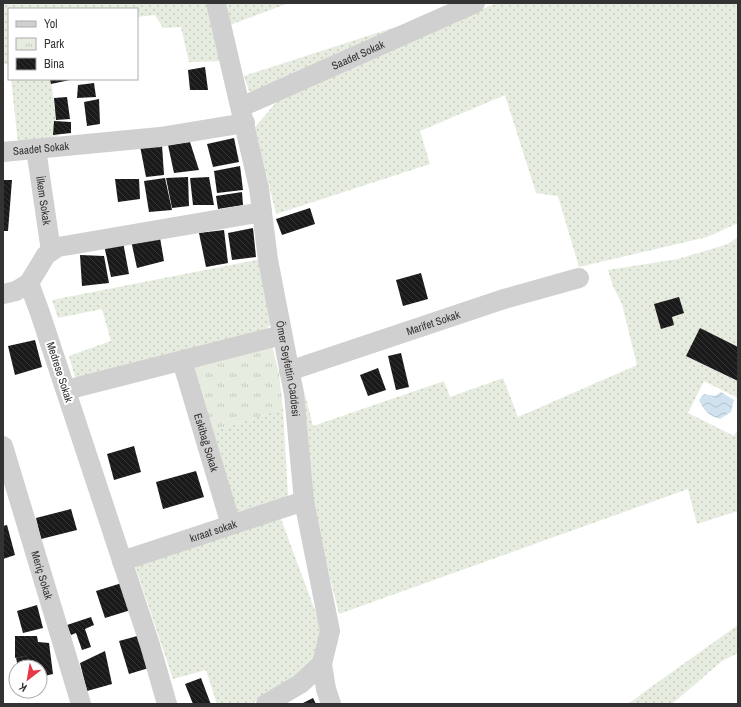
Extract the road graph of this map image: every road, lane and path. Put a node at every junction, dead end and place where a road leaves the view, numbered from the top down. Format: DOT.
graph roads {
  1 [pos="216,3"];
  2 [pos="475,3"];
  3 [pos="243,115"];
  4 [pos="36,149"];
  5 [pos="3,152"];
  6 [pos="262,212"];
  7 [pos="51,251"];
  8 [pos="580,278"];
  9 [pos="29,283"];
  10 [pos="3,294"];
  11 [pos="282,335"];
  12 [pos="182,361"];
  13 [pos="289,371"];
  14 [pos="66,390"];
  15 [pos="3,446"];
  16 [pos="304,501"];
  17 [pos="231,525"];
  18 [pos="122,561"];
  19 [pos="322,664"];
  20 [pos="81,704"];
  21 [pos="167,704"];
  22 [pos="266,704"];
  23 [pos="331,704"];
  1 -- 3 [label="street, Ömer Seyfettin Caddesi"];
  2 -- 3 [label="street, Saadet Sokak"];
  3 -- 4 [label="street, Saadet Sokak"];
  3 -- 6 [label="street, Ömer Seyfettin Caddesi"];
  4 -- 5 [label="street, Saadet Sokak"];
  4 -- 7 [label="street, İlkem Sokak"];
  6 -- 7 [label="street"];
  6 -- 11 [label="street, Ömer Seyfettin Caddesi"];
  7 -- 9 [label="street"];
  8 -- 13 [label="street, Marifet Sokak"];
  9 -- 10 [label="street"];
  9 -- 14 [label="street, Medrese Sokak"];
  11 -- 12 [label="street"];
  11 -- 13 [label="street, Ömer Seyfettin Caddesi"];
  12 -- 14 [label="street"];
  12 -- 17 [label="street, Eskibağ Sokak"];
  13 -- 16 [label="street, Ömer Seyfettin Caddesi"];
  14 -- 18 [label="street, Medrese Sokak"];
  15 -- 20 [label="street, Meriç Sokak"];
  16 -- 17 [label="street, kıraat sokak"];
  16 -- 19 [label="street, Ömer Seyfettin Caddesi"];
  17 -- 18 [label="street, kıraat sokak"];
  18 -- 21 [label="street, Medrese Sokak"];
  19 -- 22 [label="street"];
  19 -- 23 [label="street"];
}
